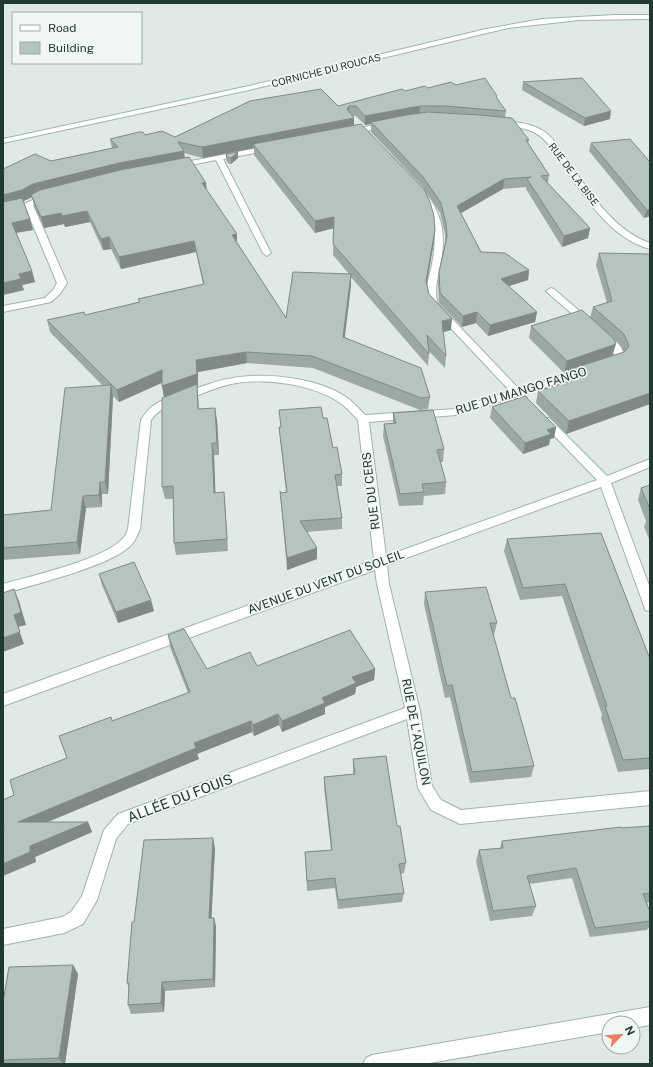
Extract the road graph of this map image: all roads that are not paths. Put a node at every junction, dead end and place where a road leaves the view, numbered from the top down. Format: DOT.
graph roads {
  1 [pos="650,17"];
  2 [pos="398,123"];
  3 [pos="496,123"];
  4 [pos="340,134"];
  5 [pos="3,141"];
  6 [pos="280,146"];
  7 [pos="219,158"];
  8 [pos="166,168"];
  9 [pos="411,181"];
  10 [pos="57,193"];
  11 [pos="650,246"];
  12 [pos="267,253"];
  13 [pos="551,290"];
  14 [pos="3,309"];
  15 [pos="517,392"];
  16 [pos="528,404"];
  17 [pos="539,415"];
  18 [pos="363,419"];
  19 [pos="650,463"];
  20 [pos="605,481"];
  21 [pos="380,562"];
  22 [pos="3,589"];
  23 [pos="650,606"];
  24 [pos="3,700"];
  25 [pos="413,711"];
  26 [pos="650,798"];
  27 [pos="3,937"];
  28 [pos="650,1016"];
  29 [pos="372,1064"];
  1 -- 5 [label="street, CORNICHE DU ROUCAS"];
  2 -- 4 [label="street"];
  3 -- 11 [label="street, RUE DE LA BISE"];
  6 -- 7 [label="street"];
  7 -- 8 [label="street"];
  7 -- 12 [label="street"];
  9 -- 15 [label="street"];
  10 -- 14 [label="street"];
  13 -- 15 [label="street, RUE DU MANGO FANGO"];
  15 -- 16 [label="street"];
  15 -- 18 [label="street, RUE DU MANGO FANGO"];
  17 -- 20 [label="street"];
  18 -- 21 [label="street, RUE DU CERS"];
  18 -- 22 [label="street"];
  19 -- 20 [label="street, AVENUE DU VENT DU SOLEIL"];
  20 -- 21 [label="street, AVENUE DU VENT DU SOLEIL"];
  20 -- 23 [label="street"];
  21 -- 24 [label="street, AVENUE DU VENT DU SOLEIL"];
  21 -- 25 [label="street, RUE DE L'AQUILON"];
  25 -- 26 [label="street, RUE DE L'AQUILON"];
  25 -- 27 [label="street, ALLÉE DU FOUIS"];
  28 -- 29 [label="street"];
}
